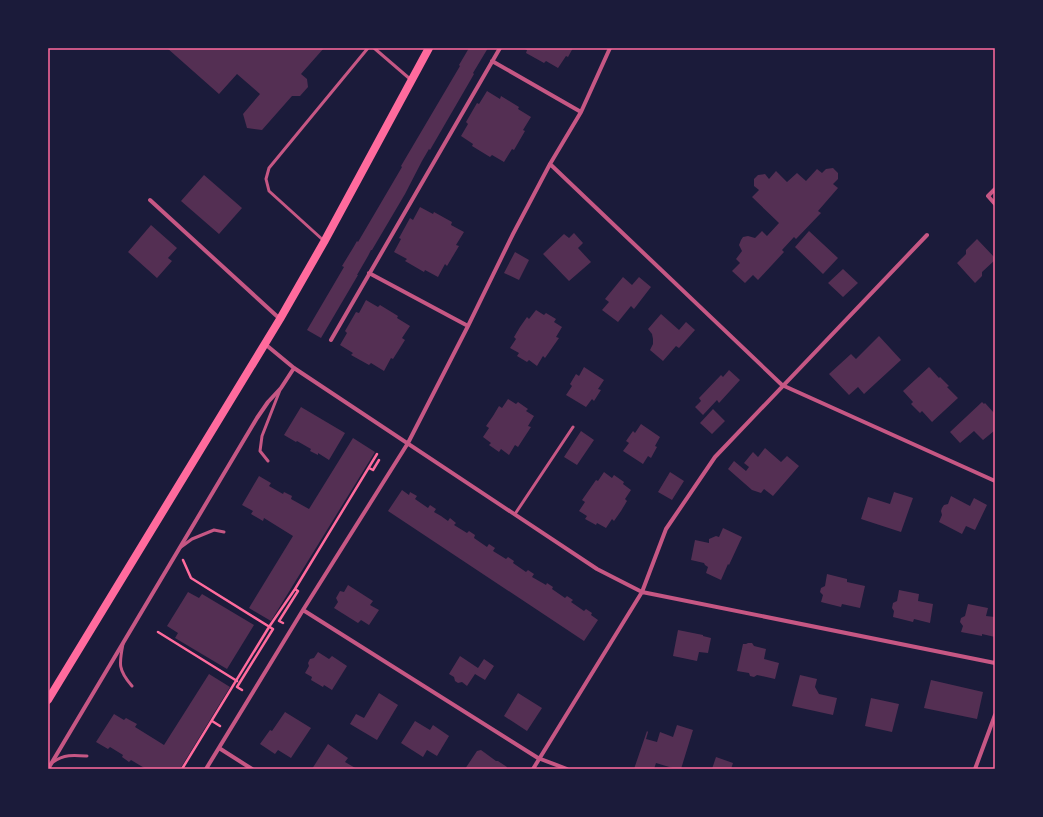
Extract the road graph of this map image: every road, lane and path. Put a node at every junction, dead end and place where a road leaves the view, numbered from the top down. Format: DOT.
graph roads {
  1 [pos="368,48"];
  2 [pos="374,48"];
  3 [pos="429,48"];
  4 [pos="500,48"];
  5 [pos="610,48"];
  6 [pos="492,61"];
  7 [pos="411,80"];
  8 [pos="581,112"];
  9 [pos="550,164"];
  10 [pos="995,189"];
  11 [pos="150,200"];
  12 [pos="995,204"];
  13 [pos="927,235"];
  14 [pos="324,242"];
  15 [pos="370,273"];
  16 [pos="280,319"];
  17 [pos="468,326"];
  18 [pos="331,340"];
  19 [pos="265,343"];
  20 [pos="294,368"];
  21 [pos="782,385"];
  22 [pos="281,388"];
  23 [pos="573,427"];
  24 [pos="408,443"];
  25 [pos="377,454"];
  26 [pos="379,460"];
  27 [pos="268,461"];
  28 [pos="368,468"];
  29 [pos="995,481"];
  30 [pos="515,514"];
  31 [pos="224,532"];
  32 [pos="179,549"];
  33 [pos="298,583"];
  34 [pos="303,586"];
  35 [pos="295,588"];
  36 [pos="642,592"];
  37 [pos="303,610"];
  38 [pos="285,625"];
  39 [pos="269,627"];
  40 [pos="158,632"];
  41 [pos="124,640"];
  42 [pos="995,663"];
  43 [pos="237,681"];
  44 [pos="132,686"];
  45 [pos="244,691"];
  46 [pos="48,700"];
  47 [pos="995,715"];
  48 [pos="212,721"];
  49 [pos="222,727"];
  50 [pos="219,748"];
  51 [pos="87,756"];
  52 [pos="538,758"];
  53 [pos="51,763"];
  54 [pos="48,769"];
  55 [pos="182,769"];
  56 [pos="206,769"];
  57 [pos="252,769"];
  58 [pos="532,769"];
  59 [pos="567,769"];
  60 [pos="975,769"];
  1 -- 14 [label="lane"];
  2 -- 7 [label="lane"];
  3 -- 7 [label="main road"];
  4 -- 6 [label="street"];
  5 -- 8 [label="street"];
  6 -- 8 [label="street"];
  6 -- 15 [label="street"];
  7 -- 14 [label="main road"];
  8 -- 9 [label="street"];
  9 -- 17 [label="street"];
  9 -- 21 [label="street"];
  10 -- 12 [label="street"];
  11 -- 16 [label="street"];
  13 -- 21 [label="street"];
  14 -- 16 [label="main road"];
  15 -- 17 [label="street"];
  15 -- 18 [label="street"];
  16 -- 19 [label="main road"];
  17 -- 24 [label="street"];
  19 -- 20 [label="street"];
  19 -- 46 [label="main road"];
  20 -- 22 [label="street"];
  20 -- 24 [label="street"];
  21 -- 29 [label="street"];
  21 -- 36 [label="street"];
  22 -- 27 [label="lane"];
  22 -- 32 [label="street"];
  23 -- 30 [label="lane"];
  24 -- 30 [label="street"];
  24 -- 37 [label="street"];
  25 -- 28 [label="path"];
  26 -- 28 [label="path"];
  28 -- 33 [label="path"];
  30 -- 36 [label="street"];
  31 -- 32 [label="lane"];
  32 -- 39 [label="path"];
  32 -- 41 [label="street"];
  33 -- 34 [label="path"];
  33 -- 35 [label="path"];
  35 -- 38 [label="path"];
  35 -- 39 [label="path"];
  36 -- 42 [label="street"];
  36 -- 52 [label="street"];
  37 -- 50 [label="street"];
  37 -- 52 [label="street"];
  39 -- 43 [label="path"];
  39 -- 45 [label="path"];
  40 -- 43 [label="path"];
  41 -- 44 [label="lane"];
  41 -- 53 [label="street"];
  43 -- 48 [label="path"];
  47 -- 60 [label="street"];
  48 -- 49 [label="path"];
  48 -- 55 [label="path"];
  50 -- 56 [label="street"];
  50 -- 57 [label="street"];
  51 -- 53 [label="lane"];
  52 -- 58 [label="street"];
  52 -- 59 [label="street"];
  53 -- 54 [label="street"];
}
